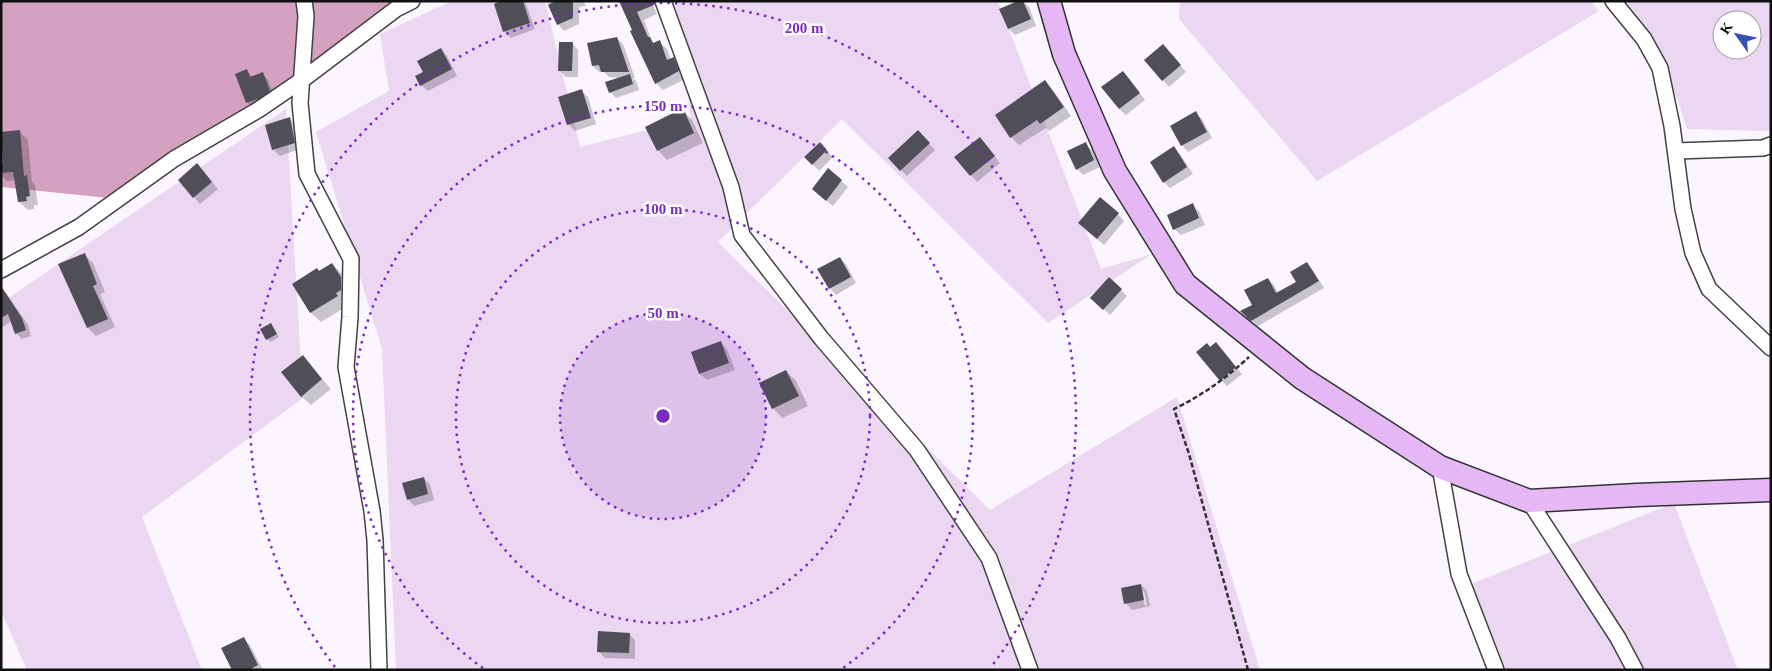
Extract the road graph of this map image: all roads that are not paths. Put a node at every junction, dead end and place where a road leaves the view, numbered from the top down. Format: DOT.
graph roads {
  1 [pos="304,1"];
  2 [pos="412,1"];
  3 [pos="663,1"];
  4 [pos="1049,1"];
  5 [pos="1613,1"];
  6 [pos="302,80"];
  7 [pos="1771,145"];
  8 [pos="1676,151"];
  9 [pos="1,270"];
  10 [pos="1771,348"];
  11 [pos="1440,467"];
  12 [pos="1771,490"];
  13 [pos="1529,501"];
  14 [pos="380,670"];
  15 [pos="1030,670"];
  16 [pos="1496,670"];
  17 [pos="1635,670"];
  1 -- 6 [label="street"];
  2 -- 6 [label="street"];
  3 -- 15 [label="street"];
  4 -- 11 [label="street"];
  5 -- 8 [label="street"];
  6 -- 9 [label="street"];
  6 -- 14 [label="street"];
  7 -- 8 [label="street"];
  8 -- 10 [label="street"];
  11 -- 13 [label="street"];
  11 -- 16 [label="street"];
  12 -- 13 [label="street"];
  13 -- 17 [label="street"];
}
